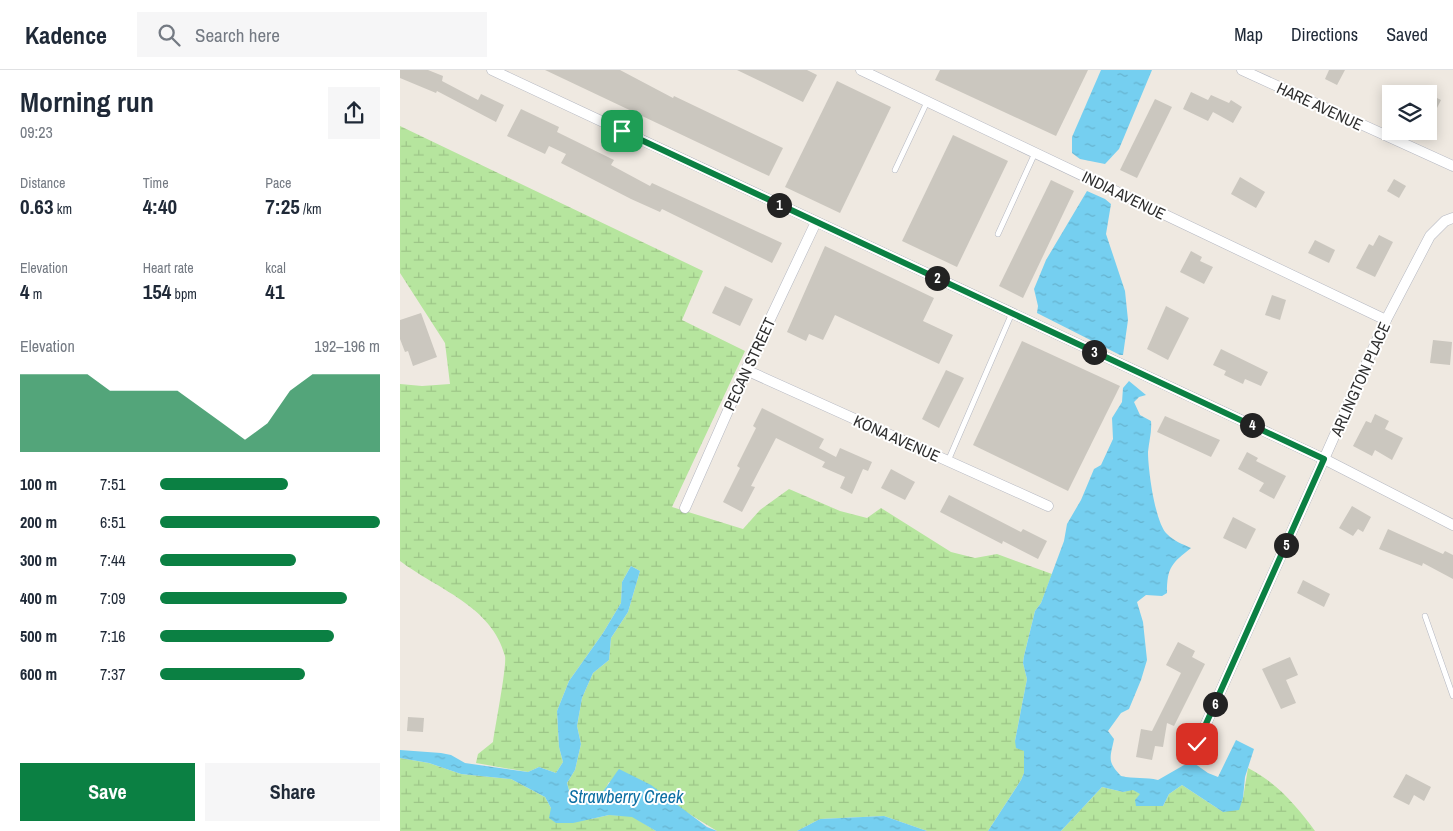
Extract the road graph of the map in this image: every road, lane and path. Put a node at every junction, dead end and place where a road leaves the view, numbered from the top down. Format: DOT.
graph roads {
  1 [pos="492,70"];
  2 [pos="861,70"];
  3 [pos="1242,70"];
  4 [pos="928,101"];
  5 [pos="1035,153"];
  6 [pos="1453,166"];
  7 [pos="895,170"];
  8 [pos="1453,218"];
  9 [pos="816,222"];
  10 [pos="998,234"];
  11 [pos="1012,313"];
  12 [pos="1386,320"];
  13 [pos="746,370"];
  14 [pos="1324,459"];
  15 [pos="948,461"];
  16 [pos="1048,506"];
  17 [pos="685,508"];
  18 [pos="1453,525"];
  19 [pos="1426,616"];
  20 [pos="1453,696"];
  21 [pos="1197,744"];
  1 -- 9 [label="street"];
  2 -- 4 [label="street, INDIA AVENUE"];
  3 -- 6 [label="street, HARE AVENUE"];
  4 -- 5 [label="street, INDIA AVENUE"];
  4 -- 7 [label="lane"];
  5 -- 10 [label="lane"];
  5 -- 12 [label="street, INDIA AVENUE"];
  8 -- 12 [label="street, ARLINGTON PLACE"];
  9 -- 11 [label="street"];
  9 -- 13 [label="street, PECAN STREET"];
  11 -- 14 [label="street"];
  11 -- 15 [label="lane"];
  12 -- 14 [label="street, ARLINGTON PLACE"];
  13 -- 15 [label="street, KONA AVENUE"];
  13 -- 17 [label="street, PECAN STREET"];
  14 -- 18 [label="street"];
  14 -- 21 [label="street, ARLINGTON PLACE"];
  15 -- 16 [label="street, KONA AVENUE"];
  19 -- 20 [label="lane"];
}
